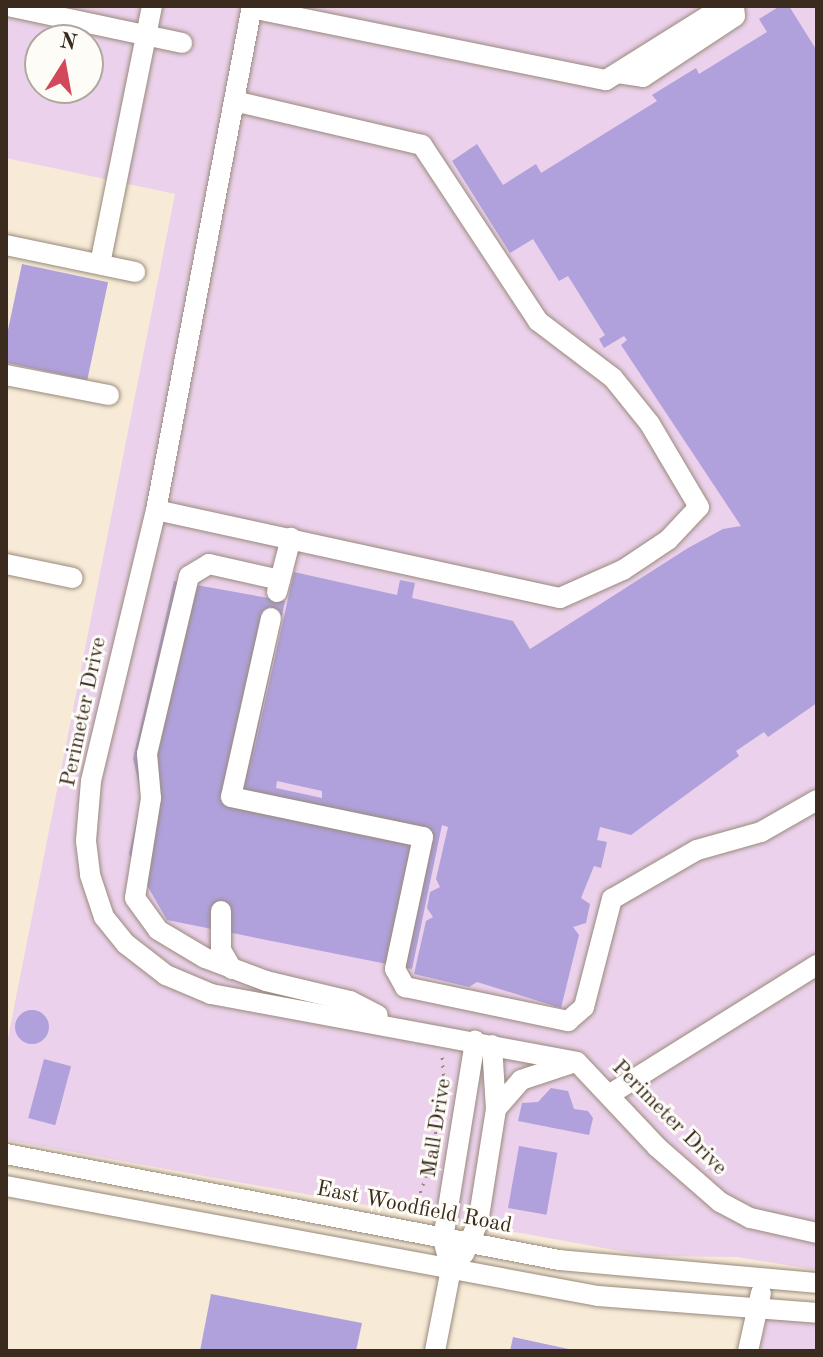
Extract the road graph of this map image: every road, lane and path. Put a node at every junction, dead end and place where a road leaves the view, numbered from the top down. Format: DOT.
graph roads {
  1 [pos="8,6"];
  2 [pos="152,6"];
  3 [pos="724,6"];
  4 [pos="734,6"];
  5 [pos="252,7"];
  6 [pos="146,35"];
  7 [pos="182,43"];
  8 [pos="618,73"];
  9 [pos="234,101"];
  10 [pos="6,245"];
  11 [pos="100,264"];
  12 [pos="135,272"];
  13 [pos="6,375"];
  14 [pos="109,395"];
  15 [pos="156,510"];
  16 [pos="291,538"];
  17 [pos="6,564"];
  18 [pos="73,578"];
  19 [pos="271,618"];
  20 [pos="817,800"];
  21 [pos="188,948"];
  22 [pos="817,965"];
  23 [pos="232,969"];
  24 [pos="396,1025"];
  25 [pos="484,1043"];
  26 [pos="442,1056"];
  27 [pos="577,1062"];
  28 [pos="612,1093"];
  29 [pos="496,1109"];
  30 [pos="6,1154"];
  31 [pos="6,1186"];
  32 [pos="412,1211"];
  33 [pos="817,1233"];
  34 [pos="443,1239"];
  35 [pos="473,1244"];
  36 [pos="451,1269"];
  37 [pos="765,1278"];
  38 [pos="817,1283"];
  39 [pos="757,1304"];
  40 [pos="817,1313"];
  41 [pos="435,1351"];
  42 [pos="748,1351"];
  1 -- 6 [label="street"];
  2 -- 6 [label="street"];
  3 -- 8 [label="street"];
  4 -- 8 [label="street"];
  5 -- 8 [label="street"];
  5 -- 9 [label="street, Perimeter Drive"];
  6 -- 7 [label="street"];
  6 -- 11 [label="street"];
  9 -- 15 [label="street, Perimeter Drive"];
  9 -- 16 [label="street"];
  10 -- 11 [label="street"];
  11 -- 12 [label="street"];
  13 -- 14 [label="street"];
  15 -- 16 [label="street"];
  15 -- 24 [label="street, Perimeter Drive"];
  16 -- 21 [label="street"];
  17 -- 18 [label="street"];
  19 -- 20 [label="street"];
  21 -- 23 [label="street"];
  21 -- 23 [label="street"];
  22 -- 28 [label="street"];
  23 -- 24 [label="street"];
  24 -- 25 [label="street, Perimeter Drive"];
  25 -- 27 [label="street, Perimeter Drive"];
  25 -- 29 [label="street"];
  25 -- 34 [label="street, Mall Drive"];
  26 -- 32 [label="path"];
  27 -- 28 [label="street, Perimeter Drive"];
  27 -- 29 [label="street"];
  28 -- 33 [label="street, Perimeter Drive"];
  29 -- 35 [label="street"];
  30 -- 34 [label="street, East Woodfield Road"];
  31 -- 36 [label="street"];
  34 -- 35 [label="street, East Woodfield Road"];
  34 -- 36 [label="street, Mall Drive"];
  35 -- 36 [label="street"];
  35 -- 37 [label="street, East Woodfield Road"];
  36 -- 39 [label="street"];
  36 -- 41 [label="street, Mall Drive"];
  37 -- 38 [label="street, East Woodfield Road"];
  37 -- 39 [label="street"];
  39 -- 40 [label="street"];
  39 -- 42 [label="street"];
}
